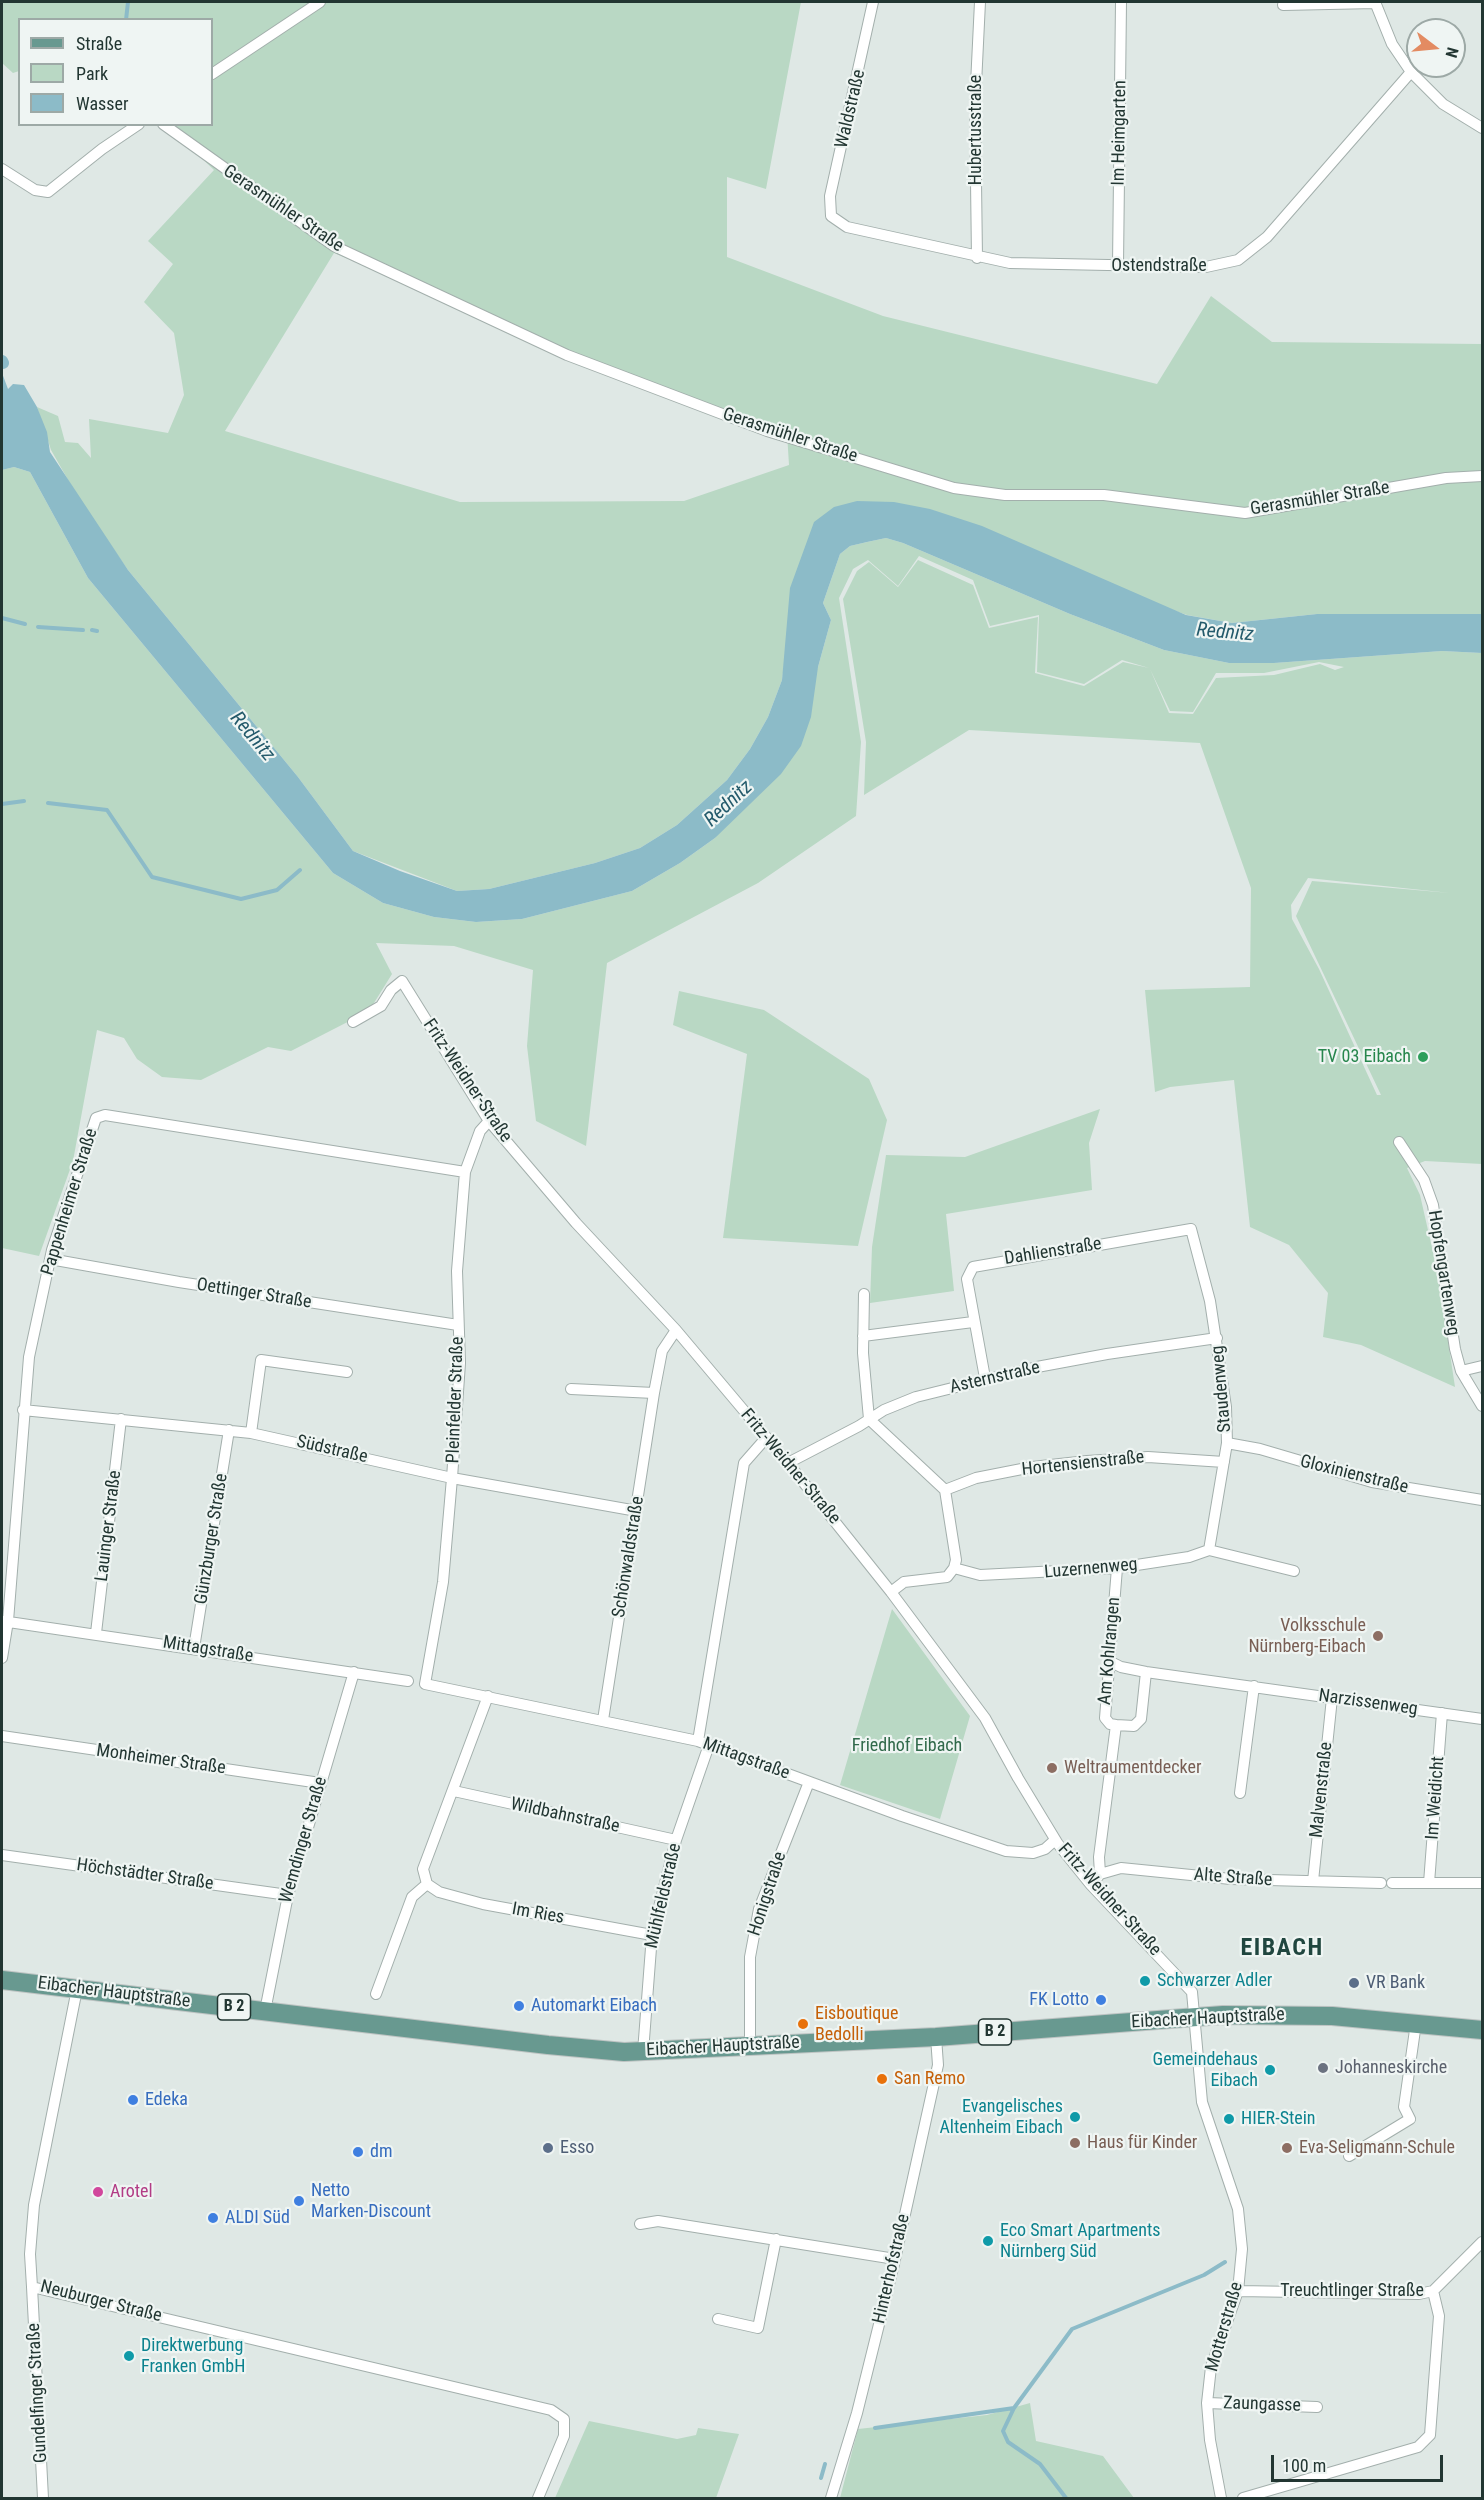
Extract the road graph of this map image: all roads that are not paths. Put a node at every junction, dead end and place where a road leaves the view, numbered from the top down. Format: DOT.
graph roads {
  1 [pos="320,2"];
  2 [pos="873,2"];
  3 [pos="980,2"];
  4 [pos="1121,2"];
  5 [pos="1375,2"];
  6 [pos="1283,5"];
  7 [pos="1406,65"];
  8 [pos="213,73"];
  9 [pos="1406,78"];
  10 [pos="1417,78"];
  11 [pos="136,126"];
  12 [pos="166,126"];
  13 [pos="1482,128"];
  14 [pos="2,169"];
  15 [pos="831,216"];
  16 [pos="977,258"];
  17 [pos="1118,265"];
  18 [pos="1482,476"];
  19 [pos="353,1022"];
  20 [pos="489,1121"];
  21 [pos="1399,1142"];
  22 [pos="465,1172"];
  23 [pos="1191,1229"];
  24 [pos="50,1259"];
  25 [pos="864,1294"];
  26 [pos="973,1322"];
  27 [pos="458,1325"];
  28 [pos="676,1330"];
  29 [pos="863,1336"];
  30 [pos="1217,1338"];
  31 [pos="1482,1366"];
  32 [pos="1461,1371"];
  33 [pos="347,1372"];
  34 [pos="985,1378"];
  35 [pos="571,1389"];
  36 [pos="654,1393"];
  37 [pos="1482,1406"];
  38 [pos="23,1410"];
  39 [pos="122,1419"];
  40 [pos="869,1419"];
  41 [pos="229,1430"];
  42 [pos="251,1433"];
  43 [pos="766,1438"];
  44 [pos="1227,1443"];
  45 [pos="1224,1462"];
  46 [pos="788,1463"];
  47 [pos="452,1478"];
  48 [pos="945,1490"];
  49 [pos="1482,1500"];
  50 [pos="637,1511"];
  51 [pos="1209,1550"];
  52 [pos="954,1568"];
  53 [pos="1117,1568"];
  54 [pos="1294,1571"];
  55 [pos="891,1592"];
  56 [pos="5,1621"];
  57 [pos="96,1633"];
  58 [pos="194,1648"];
  59 [pos="2,1658"];
  60 [pos="1109,1661"];
  61 [pos="354,1672"];
  62 [pos="1146,1672"];
  63 [pos="408,1681"];
  64 [pos="425,1684"];
  65 [pos="1254,1686"];
  66 [pos="488,1696"];
  67 [pos="1332,1698"];
  68 [pos="1442,1713"];
  69 [pos="1482,1719"];
  70 [pos="603,1720"];
  71 [pos="1116,1725"];
  72 [pos="2,1736"];
  73 [pos="698,1741"];
  74 [pos="709,1745"];
  75 [pos="808,1782"];
  76 [pos="320,1783"];
  77 [pos="454,1791"];
  78 [pos="1240,1793"];
  79 [pos="676,1840"];
  80 [pos="1055,1840"];
  81 [pos="2,1855"];
  82 [pos="1100,1875"];
  83 [pos="1313,1881"];
  84 [pos="1429,1883"];
  85 [pos="1482,1883"];
  86 [pos="427,1884"];
  87 [pos="1091,1886"];
  88 [pos="288,1895"];
  89 [pos="652,1935"];
  90 [pos="2,1980"];
  91 [pos="77,1989"];
  92 [pos="376,1994"];
  93 [pos="265,2011"];
  94 [pos="1196,2017"];
  95 [pos="1416,2023"];
  96 [pos="1482,2030"];
  97 [pos="936,2037"];
  98 [pos="750,2046"];
  99 [pos="643,2052"];
  100 [pos="1349,2156"];
  101 [pos="640,2224"];
  102 [pos="776,2239"];
  103 [pos="1482,2242"];
  104 [pos="896,2259"];
  105 [pos="32,2287"];
  106 [pos="1433,2290"];
  107 [pos="1238,2291"];
  108 [pos="718,2319"];
  109 [pos="1207,2403"];
  110 [pos="1317,2407"];
  111 [pos="43,2499"];
  112 [pos="538,2499"];
  113 [pos="831,2499"];
  114 [pos="1221,2499"];
  115 [pos="1243,2499"];
  1 -- 8 [label="street"];
  2 -- 15 [label="street, Waldstraße"];
  3 -- 16 [label="street, Hubertusstraße"];
  4 -- 17 [label="street, Im Heimgarten"];
  5 -- 6 [label="street"];
  5 -- 7 [label="street"];
  9 -- 17 [label="street, Ostendstraße"];
  10 -- 13 [label="street"];
  11 -- 14 [label="street"];
  12 -- 18 [label="street, Gerasmühler Straße"];
  15 -- 16 [label="street, Ostendstraße"];
  16 -- 17 [label="street, Ostendstraße"];
  19 -- 20 [label="street, Fritz-Weidner-Straße"];
  20 -- 22 [label="street, Pleinfelder Straße"];
  20 -- 28 [label="street, Fritz-Weidner-Straße"];
  21 -- 32 [label="street, Hopfengartenweg"];
  22 -- 24 [label="street, Pappenheimer Straße"];
  22 -- 27 [label="street, Pleinfelder Straße"];
  23 -- 26 [label="street, Dahlienstraße"];
  23 -- 30 [label="street, Staudenweg"];
  24 -- 27 [label="street, Oettinger Straße"];
  24 -- 38 [label="street, Pappenheimer Straße"];
  25 -- 29 [label="street"];
  26 -- 29 [label="street"];
  26 -- 34 [label="street, Dahlienstraße"];
  27 -- 47 [label="street, Pleinfelder Straße"];
  28 -- 36 [label="street, Schönwaldstraße"];
  28 -- 43 [label="street, Fritz-Weidner-Straße"];
  29 -- 40 [label="street"];
  30 -- 34 [label="street, Asternstraße"];
  30 -- 44 [label="street, Staudenweg"];
  31 -- 32 [label="street"];
  32 -- 37 [label="street, Hopfengartenweg"];
  33 -- 42 [label="street"];
  34 -- 40 [label="street, Asternstraße"];
  35 -- 36 [label="street"];
  36 -- 50 [label="street, Schönwaldstraße"];
  38 -- 39 [label="street, Südstraße"];
  38 -- 56 [label="street, Pappenheimer Straße"];
  39 -- 41 [label="street, Südstraße"];
  39 -- 57 [label="street, Lauinger Straße"];
  40 -- 46 [label="street, Asternstraße"];
  40 -- 48 [label="street"];
  41 -- 42 [label="street, Südstraße"];
  41 -- 58 [label="street, Günzburger Straße"];
  42 -- 47 [label="street, Südstraße"];
  43 -- 46 [label="street, Fritz-Weidner-Straße"];
  43 -- 73 [label="street"];
  44 -- 45 [label="street, Staudenweg"];
  44 -- 49 [label="street, Gloxinienstraße"];
  45 -- 48 [label="street, Hortensienstraße"];
  45 -- 51 [label="street, Staudenweg"];
  46 -- 55 [label="street, Fritz-Weidner-Straße"];
  47 -- 50 [label="street, Südstraße"];
  47 -- 64 [label="street, Pleinfelder Straße"];
  48 -- 52 [label="street"];
  50 -- 70 [label="street, Schönwaldstraße"];
  51 -- 53 [label="street, Luzernenweg"];
  51 -- 54 [label="street"];
  52 -- 53 [label="street, Luzernenweg"];
  52 -- 55 [label="street"];
  53 -- 60 [label="street, Am Kohlrangen"];
  55 -- 80 [label="street, Fritz-Weidner-Straße"];
  56 -- 57 [label="street, Mittagstraße"];
  56 -- 59 [label="street, Pappenheimer Straße"];
  57 -- 58 [label="street, Mittagstraße"];
  58 -- 61 [label="street, Mittagstraße"];
  60 -- 62 [label="street, Narzissenweg"];
  60 -- 71 [label="street, Am Kohlrangen"];
  61 -- 63 [label="street, Mittagstraße"];
  61 -- 76 [label="street, Wemdinger Straße"];
  62 -- 65 [label="street, Narzissenweg"];
  62 -- 71 [label="street, Am Kohlrangen"];
  64 -- 66 [label="street, Mittagstraße"];
  65 -- 67 [label="street, Narzissenweg"];
  65 -- 78 [label="street"];
  66 -- 70 [label="street, Mittagstraße"];
  66 -- 77 [label="street"];
  67 -- 68 [label="street, Narzissenweg"];
  67 -- 83 [label="street, Malvenstraße"];
  68 -- 69 [label="street, Narzissenweg"];
  68 -- 84 [label="street, Im Weidicht"];
  70 -- 73 [label="street, Mittagstraße"];
  71 -- 82 [label="street, Am Kohlrangen"];
  72 -- 76 [label="street, Monheimer Straße"];
  73 -- 74 [label="street, Mittagstraße"];
  74 -- 75 [label="street, Mittagstraße"];
  74 -- 79 [label="street, Mühlfeldstraße"];
  75 -- 80 [label="street, Mittagstraße"];
  75 -- 98 [label="street, Honigstraße"];
  76 -- 88 [label="street, Wemdinger Straße"];
  77 -- 79 [label="street, Wildbahnstraße"];
  77 -- 86 [label="street"];
  79 -- 89 [label="street, Mühlfeldstraße"];
  80 -- 87 [label="street, Fritz-Weidner-Straße"];
  81 -- 88 [label="street, Höchstädter Straße"];
  82 -- 83 [label="street, Alte Straße"];
  82 -- 87 [label="street"];
  83 -- 84 [label="street, Alte Straße"];
  84 -- 85 [label="street, Alte Straße"];
  86 -- 89 [label="street, Im Ries"];
  86 -- 92 [label="street"];
  87 -- 94 [label="street, Fritz-Weidner-Straße"];
  88 -- 93 [label="street, Wemdinger Straße"];
  89 -- 99 [label="street, Mühlfeldstraße"];
  90 -- 91 [label="main road, Eibacher Hauptstraße / B 2"];
  91 -- 93 [label="main road, Eibacher Hauptstraße / B 2"];
  91 -- 105 [label="street, Neuburger Straße"];
  93 -- 99 [label="main road, Eibacher Hauptstraße / B 2"];
  94 -- 95 [label="main road, Eibacher Hauptstraße / B 2"];
  94 -- 97 [label="main road, Eibacher Hauptstraße / B 2"];
  94 -- 107 [label="street, Motterstraße"];
  95 -- 96 [label="main road, Eibacher Hauptstraße / B 2"];
  95 -- 100 [label="street"];
  97 -- 98 [label="main road, Eibacher Hauptstraße / B 2"];
  97 -- 104 [label="street, Hinterhofstraße"];
  98 -- 99 [label="main road, Eibacher Hauptstraße / B 2"];
  101 -- 102 [label="street"];
  102 -- 104 [label="street"];
  102 -- 108 [label="street"];
  103 -- 106 [label="street, Treuchtlinger Straße"];
  104 -- 113 [label="street, Hinterhofstraße"];
  105 -- 111 [label="street, Gundelfinger Straße"];
  105 -- 112 [label="street, Neuburger Straße"];
  106 -- 107 [label="street, Treuchtlinger Straße"];
  106 -- 115 [label="street"];
  107 -- 109 [label="street, Motterstraße"];
  109 -- 110 [label="street, Zaungasse"];
  109 -- 114 [label="street, Motterstraße"];
}
